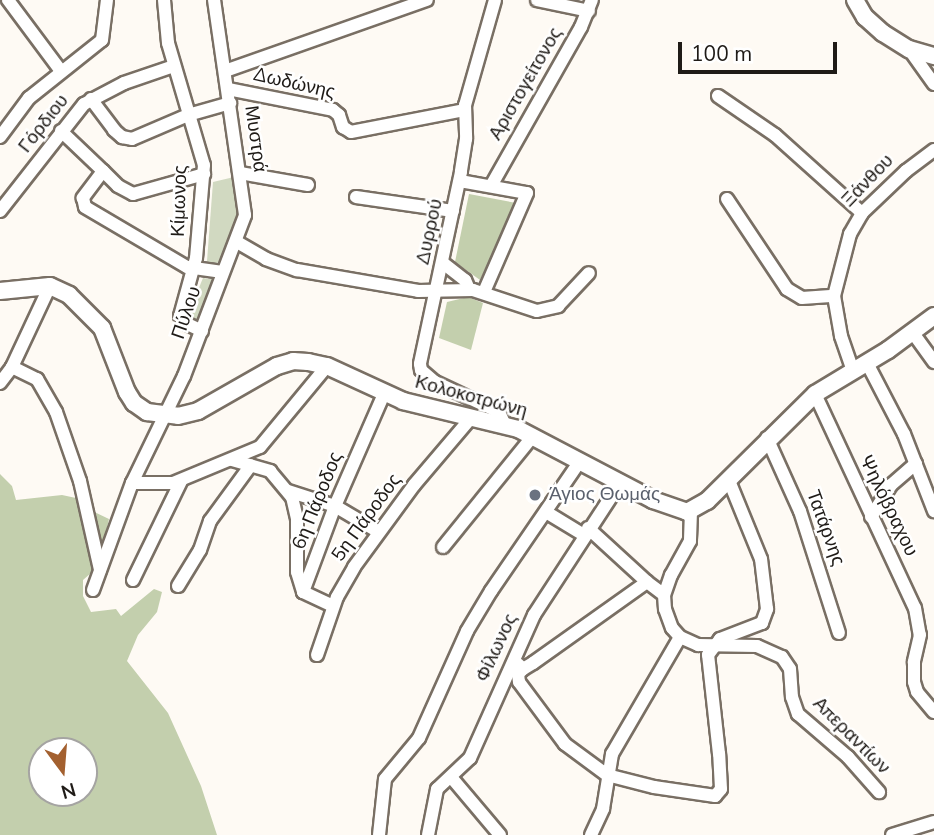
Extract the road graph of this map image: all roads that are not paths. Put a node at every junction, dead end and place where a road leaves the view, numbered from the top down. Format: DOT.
graph roads {
  1 [pos="8,0"];
  2 [pos="107,0"];
  3 [pos="163,0"];
  4 [pos="427,0"];
  5 [pos="495,0"];
  6 [pos="537,0"];
  7 [pos="855,0"];
  8 [pos="215,1"];
  9 [pos="590,6"];
  10 [pos="909,49"];
  11 [pos="934,56"];
  12 [pos="174,66"];
  13 [pos="61,71"];
  14 [pos="225,71"];
  15 [pos="934,84"];
  16 [pos="228,89"];
  17 [pos="718,96"];
  18 [pos="91,99"];
  19 [pos="230,103"];
  20 [pos="464,110"];
  21 [pos="188,115"];
  22 [pos="61,131"];
  23 [pos="0,137"];
  24 [pos="934,150"];
  25 [pos="103,171"];
  26 [pos="240,173"];
  27 [pos="204,174"];
  28 [pos="460,181"];
  29 [pos="308,185"];
  30 [pos="491,186"];
  31 [pos="356,197"];
  32 [pos="727,200"];
  33 [pos="0,211"];
  34 [pos="453,211"];
  35 [pos="862,213"];
  36 [pos="237,242"];
  37 [pos="443,263"];
  38 [pos="194,269"];
  39 [pos="221,272"];
  40 [pos="589,273"];
  41 [pos="50,285"];
  42 [pos="437,289"];
  43 [pos="469,289"];
  44 [pos="0,291"];
  45 [pos="484,292"];
  46 [pos="834,296"];
  47 [pos="934,316"];
  48 [pos="202,331"];
  49 [pos="913,333"];
  50 [pos="934,362"];
  51 [pos="12,366"];
  52 [pos="327,366"];
  53 [pos="860,367"];
  54 [pos="0,383"];
  55 [pos="384,394"];
  56 [pos="815,394"];
  57 [pos="162,416"];
  58 [pos="471,418"];
  59 [pos="505,425"];
  60 [pos="533,436"];
  61 [pos="767,438"];
  62 [pos="232,460"];
  63 [pos="580,461"];
  64 [pos="916,463"];
  65 [pos="251,465"];
  66 [pos="728,478"];
  67 [pos="181,481"];
  68 [pos="620,483"];
  69 [pos="132,484"];
  70 [pos="288,491"];
  71 [pos="334,506"];
  72 [pos="691,511"];
  73 [pos="934,511"];
  74 [pos="546,512"];
  75 [pos="871,517"];
  76 [pos="586,531"];
  77 [pos="379,532"];
  78 [pos="443,547"];
  79 [pos="100,570"];
  80 [pos="133,580"];
  81 [pos="647,582"];
  82 [pos="178,586"];
  83 [pos="93,590"];
  84 [pos="303,592"];
  85 [pos="664,594"];
  86 [pos="333,606"];
  87 [pos="839,634"];
  88 [pos="680,637"];
  89 [pos="712,646"];
  90 [pos="317,655"];
  91 [pos="512,658"];
  92 [pos="523,668"];
  93 [pos="934,712"];
  94 [pos="607,775"];
  95 [pos="451,777"];
  96 [pos="880,792"];
  97 [pos="934,822"];
  98 [pos="379,835"];
  99 [pos="428,835"];
  100 [pos="500,835"];
  101 [pos="592,835"];
  102 [pos="892,835"];
  1 -- 13 [label="street"];
  2 -- 13 [label="street, Γόρδιου"];
  3 -- 12 [label="street, Κίμωνος"];
  4 -- 14 [label="street"];
  5 -- 20 [label="street, Δυρρού"];
  6 -- 9 [label="street"];
  7 -- 10 [label="street"];
  8 -- 14 [label="street, Μυστρά"];
  9 -- 30 [label="street, Αριστογείτονος"];
  10 -- 11 [label="street"];
  10 -- 15 [label="street"];
  12 -- 18 [label="street, Γόρδιου"];
  12 -- 21 [label="street, Κίμωνος"];
  13 -- 23 [label="street, Γόρδιου"];
  14 -- 16 [label="street, Μυστρά"];
  16 -- 19 [label="street, Μυστρά"];
  16 -- 20 [label="street, Δωδώνης"];
  17 -- 35 [label="street"];
  18 -- 21 [label="street"];
  18 -- 22 [label="street, Γόρδιου"];
  19 -- 21 [label="street"];
  19 -- 26 [label="street, Μυστρά"];
  20 -- 28 [label="street, Δυρρού"];
  21 -- 27 [label="street, Κίμωνος"];
  22 -- 25 [label="street"];
  22 -- 33 [label="street, Γόρδιου"];
  24 -- 35 [label="street, Ξάνθου"];
  25 -- 27 [label="street"];
  25 -- 38 [label="street"];
  26 -- 29 [label="street"];
  26 -- 36 [label="street, Μυστρά"];
  27 -- 38 [label="street, Κίμωνος"];
  28 -- 30 [label="street"];
  28 -- 34 [label="street, Δυρρού"];
  30 -- 45 [label="street"];
  31 -- 34 [label="street"];
  32 -- 46 [label="street"];
  34 -- 37 [label="street, Δυρρού"];
  35 -- 46 [label="street, Ξάνθου"];
  36 -- 39 [label="street, Πύλου"];
  36 -- 42 [label="street"];
  37 -- 42 [label="street, Δυρρού"];
  37 -- 43 [label="street"];
  38 -- 39 [label="street"];
  38 -- 48 [label="street, Κίμωνος"];
  39 -- 48 [label="street, Πύλου"];
  40 -- 45 [label="street"];
  41 -- 44 [label="street"];
  41 -- 51 [label="street"];
  41 -- 57 [label="street"];
  42 -- 43 [label="street"];
  42 -- 59 [label="street, Δυρρού"];
  43 -- 45 [label="street"];
  46 -- 53 [label="street, Ξάνθου"];
  47 -- 49 [label="street"];
  48 -- 57 [label="street, Πύλου"];
  49 -- 50 [label="street"];
  49 -- 53 [label="street"];
  51 -- 54 [label="street"];
  51 -- 79 [label="street"];
  52 -- 55 [label="street, Κολοκοτρώνη"];
  52 -- 57 [label="street, Κολοκοτρώνη"];
  52 -- 62 [label="street"];
  53 -- 56 [label="street"];
  53 -- 64 [label="street, Ξάνθου"];
  55 -- 58 [label="street, Κολοκοτρώνη"];
  55 -- 71 [label="street, 6η Πάροδος"];
  56 -- 61 [label="street"];
  56 -- 75 [label="street, Ψηλόβραχου"];
  57 -- 69 [label="street, Πύλου"];
  58 -- 59 [label="street, Κολοκοτρώνη"];
  58 -- 77 [label="street, 5η Πάροδος"];
  59 -- 60 [label="street, Κολοκοτρώνη"];
  60 -- 63 [label="street, Κολοκοτρώνη"];
  60 -- 78 [label="street"];
  61 -- 66 [label="street"];
  61 -- 87 [label="street, Τατάρνης"];
  62 -- 65 [label="street"];
  62 -- 67 [label="street"];
  63 -- 68 [label="street, Κολοκοτρώνη"];
  63 -- 74 [label="street"];
  64 -- 73 [label="street, Ξάνθου"];
  64 -- 75 [label="street"];
  65 -- 70 [label="street"];
  65 -- 82 [label="street"];
  66 -- 72 [label="street"];
  66 -- 89 [label="street"];
  67 -- 69 [label="street"];
  67 -- 80 [label="street"];
  68 -- 72 [label="street, Κολοκοτρώνη"];
  68 -- 76 [label="street, Φίλωνος"];
  69 -- 79 [label="street, Πύλου"];
  70 -- 71 [label="street"];
  70 -- 84 [label="street"];
  71 -- 77 [label="street"];
  71 -- 84 [label="street, 6η Πάροδος"];
  72 -- 85 [label="street"];
  74 -- 76 [label="street"];
  74 -- 98 [label="street"];
  75 -- 93 [label="street, Ψηλόβραχου"];
  76 -- 81 [label="street"];
  76 -- 91 [label="street, Φίλωνος"];
  77 -- 86 [label="street, 5η Πάροδος"];
  79 -- 83 [label="street, Πύλου"];
  81 -- 85 [label="street"];
  81 -- 92 [label="street"];
  84 -- 86 [label="street"];
  85 -- 88 [label="street"];
  86 -- 90 [label="street, 5η Πάροδος"];
  88 -- 89 [label="street, Απεραντίων"];
  88 -- 94 [label="street"];
  89 -- 94 [label="street"];
  89 -- 96 [label="street, Απεραντίων"];
  91 -- 92 [label="street"];
  91 -- 95 [label="street, Φίλωνος"];
  92 -- 94 [label="street"];
  94 -- 101 [label="street"];
  95 -- 99 [label="street, Φίλωνος"];
  95 -- 100 [label="street"];
  97 -- 102 [label="street"];
}
